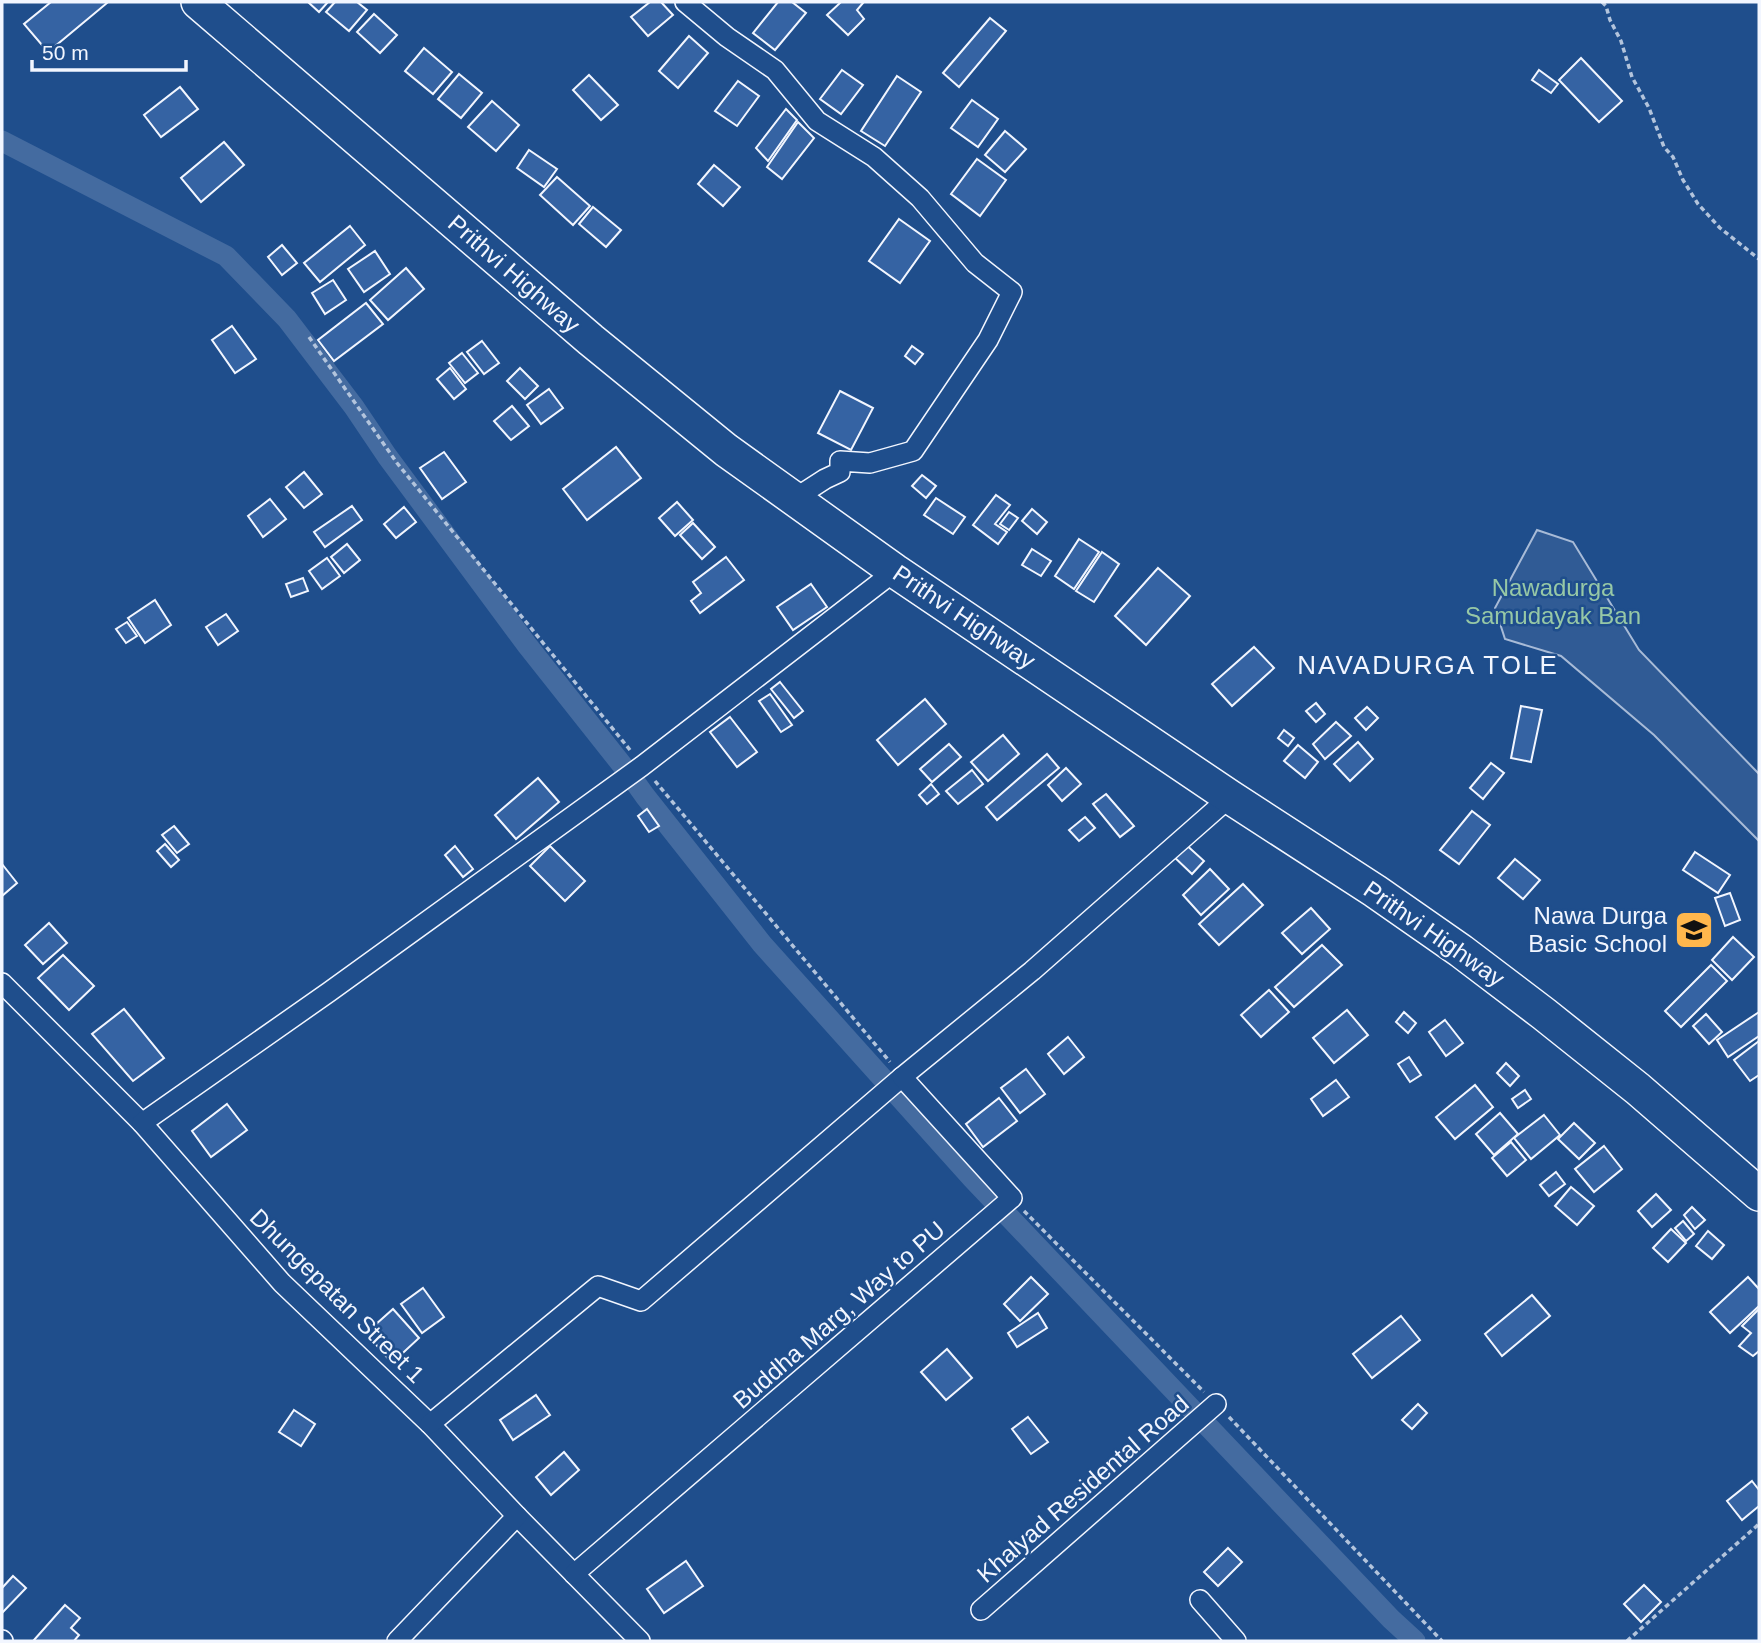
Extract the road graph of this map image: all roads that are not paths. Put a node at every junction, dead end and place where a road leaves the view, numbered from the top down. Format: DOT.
graph roads {
  1 [pos="198,2"];
  2 [pos="685,2"];
  3 [pos="794,499"];
  4 [pos="895,571"];
  5 [pos="1230,797"];
  6 [pos="2,983"];
  7 [pos="902,1077"];
  8 [pos="142,1123"];
  9 [pos="1759,1194"];
  10 [pos="1216,1404"];
  11 [pos="430,1424"];
  12 [pos="517,1516"];
  13 [pos="574,1574"];
  14 [pos="1200,1600"];
  15 [pos="981,1610"];
  16 [pos="397,1641"];
  17 [pos="640,1641"];
  18 [pos="1236,1641"];
  1 -- 3 [label="highway, Prithvi Highway"];
  2 -- 3 [label="street"];
  3 -- 4 [label="highway, Prithvi Highway"];
  4 -- 5 [label="highway, Prithvi Highway"];
  4 -- 8 [label="street"];
  5 -- 7 [label="street"];
  5 -- 9 [label="highway, Prithvi Highway"];
  6 -- 8 [label="street, Dhungepatan Street 1"];
  7 -- 11 [label="street"];
  7 -- 13 [label="street, Buddha Marg, Way to PU"];
  8 -- 11 [label="street, Dhungepatan Street 1"];
  10 -- 15 [label="street, Khalyad Residental Road"];
  11 -- 12 [label="street, Dhungepatan Street 1"];
  12 -- 13 [label="street, Dhungepatan Street 1"];
  12 -- 16 [label="street"];
  13 -- 17 [label="street, Dhungepatan Street 1"];
  14 -- 18 [label="street"];
}
